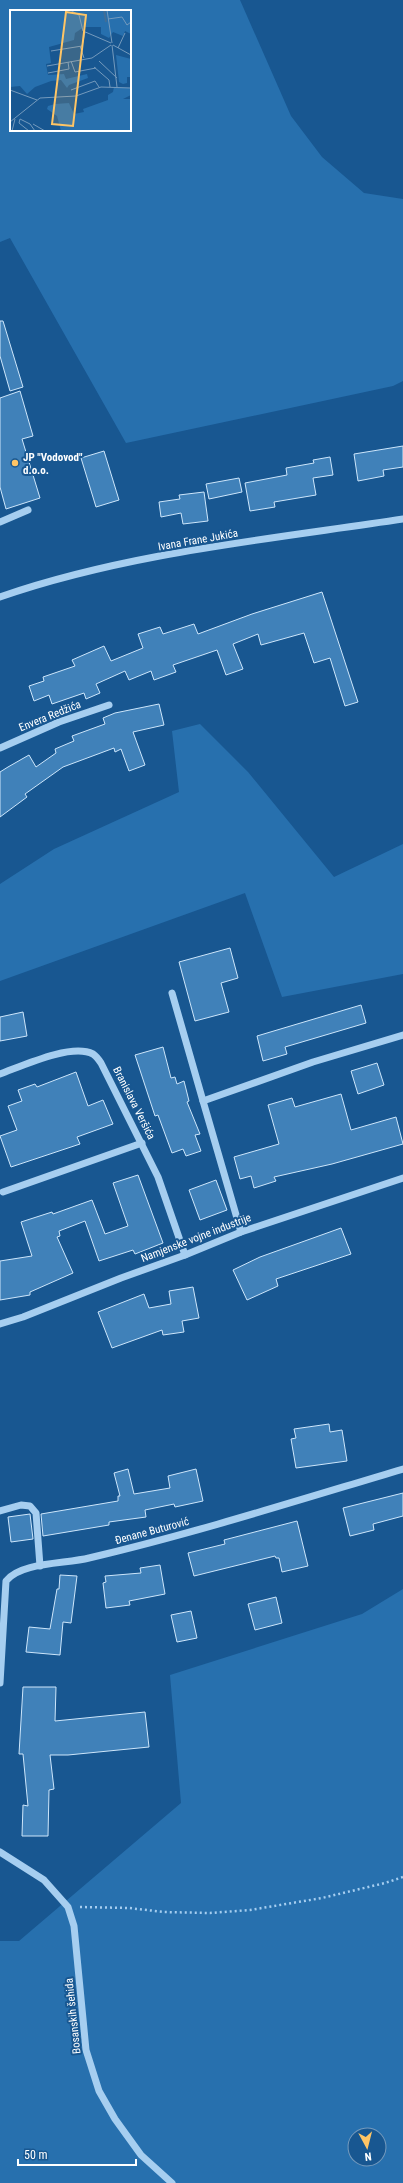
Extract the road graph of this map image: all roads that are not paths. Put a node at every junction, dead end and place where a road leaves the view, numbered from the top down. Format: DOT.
graph roads {
  1 [pos="28,510"];
  2 [pos="403,519"];
  3 [pos="0,522"];
  4 [pos="0,597"];
  5 [pos="109,705"];
  6 [pos="0,748"];
  7 [pos="172,993"];
  8 [pos="403,1035"];
  9 [pos="0,1074"];
  10 [pos="203,1101"];
  11 [pos="142,1143"];
  12 [pos="403,1178"];
  13 [pos="2,1192"];
  14 [pos="241,1232"];
  15 [pos="186,1255"];
  16 [pos="0,1324"];
  17 [pos="403,1469"];
  18 [pos="0,1511"];
  19 [pos="40,1566"];
  20 [pos="3,1580"];
  21 [pos="0,1683"];
  22 [pos="0,1852"];
  23 [pos="172,2183"];
  1 -- 3 [label="street"];
  2 -- 4 [label="street, Ivana Frane Jukića"];
  5 -- 6 [label="street, Envera Redžića"];
  7 -- 10 [label="street"];
  8 -- 10 [label="street"];
  9 -- 11 [label="street, Branislava Veršića"];
  10 -- 14 [label="street"];
  11 -- 13 [label="street"];
  11 -- 15 [label="street, Branislava Veršića"];
  12 -- 14 [label="street, Namjenske vojne industrije"];
  14 -- 15 [label="street, Namjenske vojne industrije"];
  15 -- 16 [label="street, Namjenske vojne industrije"];
  17 -- 19 [label="street, Đenane Buturović"];
  18 -- 19 [label="street"];
  19 -- 20 [label="street, Đenane Buturović"];
  20 -- 21 [label="street, Đenane Buturović"];
  22 -- 23 [label="street, Bosanskih šehida"];
}
